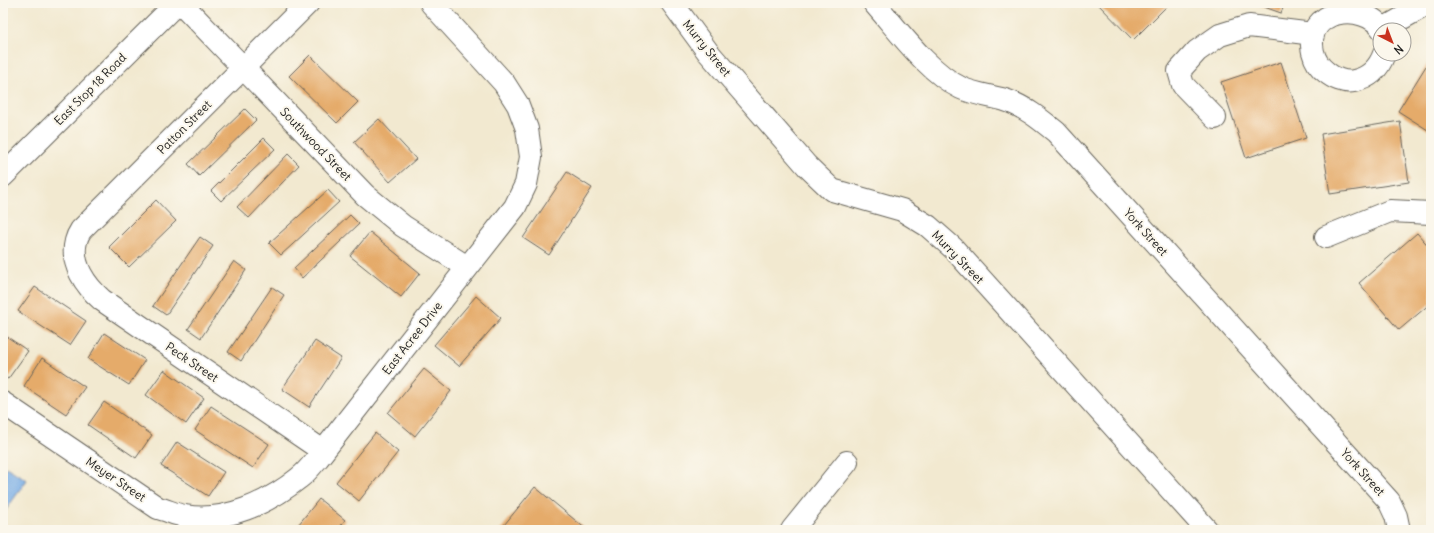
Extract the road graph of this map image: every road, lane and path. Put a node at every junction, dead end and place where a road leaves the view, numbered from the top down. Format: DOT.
graph roads {
  1 [pos="177,3"];
  2 [pos="181,3"];
  3 [pos="308,3"];
  4 [pos="431,3"];
  5 [pos="874,3"];
  6 [pos="1429,3"];
  7 [pos="682,7"];
  8 [pos="1379,22"];
  9 [pos="1395,22"];
  10 [pos="1313,34"];
  11 [pos="1382,62"];
  12 [pos="243,68"];
  13 [pos="1215,118"];
  14 [pos="3,176"];
  15 [pos="1431,213"];
  16 [pos="1326,237"];
  17 [pos="75,259"];
  18 [pos="467,267"];
  19 [pos="3,403"];
  20 [pos="323,451"];
  21 [pos="847,462"];
  22 [pos="241,511"];
  23 [pos="792,530"];
  24 [pos="1207,530"];
  25 [pos="1399,530"];
  1 -- 14 [label="street, East Stop 18 Road"];
  2 -- 12 [label="street, Southwood Street"];
  3 -- 12 [label="street, Patton Street"];
  4 -- 18 [label="street, East Acree Drive"];
  5 -- 25 [label="street, York Street"];
  6 -- 9 [label="street"];
  7 -- 24 [label="street, Murry Street"];
  8 -- 10 [label="street"];
  10 -- 11 [label="street"];
  10 -- 13 [label="street"];
  12 -- 17 [label="street, Patton Street"];
  12 -- 18 [label="street, Southwood Street"];
  15 -- 16 [label="street"];
  17 -- 20 [label="street, Peck Street"];
  18 -- 20 [label="street, East Acree Drive"];
  19 -- 22 [label="street, Meyer Street"];
  20 -- 22 [label="street, East Acree Drive"];
  21 -- 23 [label="street"];
}
